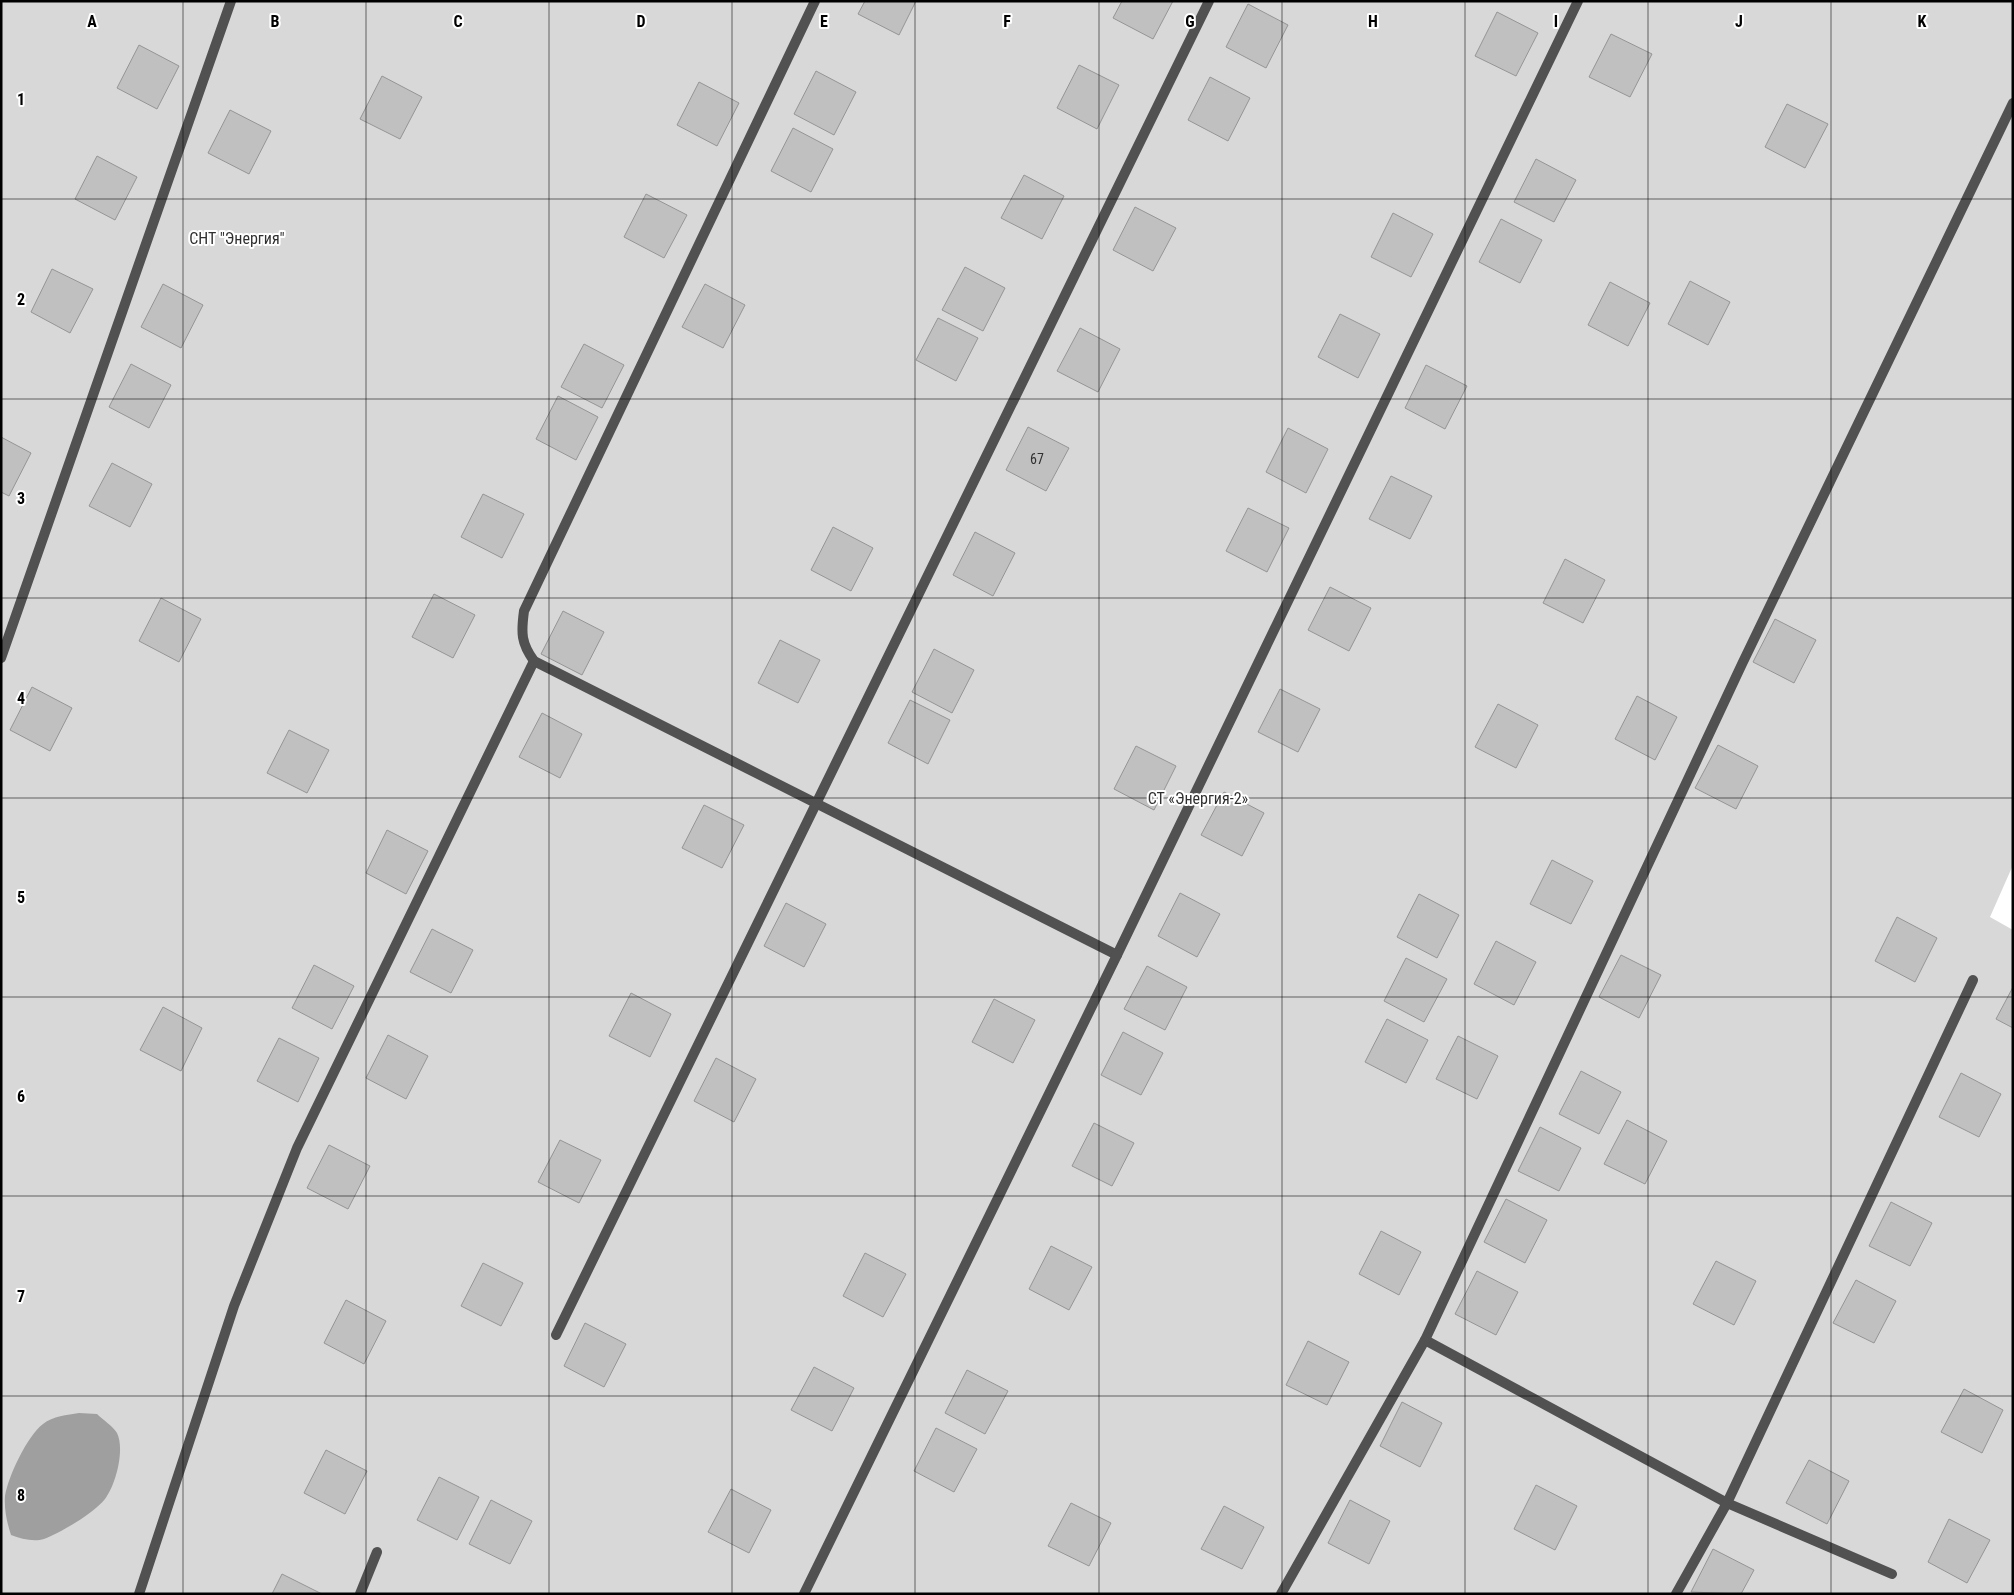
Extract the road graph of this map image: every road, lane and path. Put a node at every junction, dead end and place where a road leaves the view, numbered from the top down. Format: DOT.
graph roads {
  1 [pos="231,1"];
  2 [pos="815,1"];
  3 [pos="1209,1"];
  4 [pos="1578,1"];
  5 [pos="2013,103"];
  6 [pos="1,658"];
  7 [pos="534,661"];
  8 [pos="816,805"];
  9 [pos="1117,955"];
  10 [pos="1974,980"];
  11 [pos="556,1335"];
  12 [pos="1425,1340"];
  13 [pos="1727,1503"];
  14 [pos="377,1552"];
  15 [pos="1892,1574"];
  16 [pos="139,1594"];
  17 [pos="360,1594"];
  18 [pos="804,1594"];
  19 [pos="1280,1594"];
  20 [pos="1676,1594"];
  1 -- 6 [label="lane"];
  2 -- 7 [label="lane"];
  3 -- 8 [label="lane"];
  4 -- 9 [label="lane"];
  5 -- 12 [label="lane"];
  7 -- 8 [label="lane"];
  7 -- 16 [label="lane"];
  8 -- 9 [label="lane"];
  8 -- 11 [label="lane"];
  9 -- 18 [label="lane"];
  10 -- 13 [label="lane"];
  12 -- 13 [label="lane"];
  12 -- 19 [label="lane"];
  13 -- 15 [label="lane"];
  13 -- 20 [label="lane"];
  14 -- 17 [label="lane"];
}
